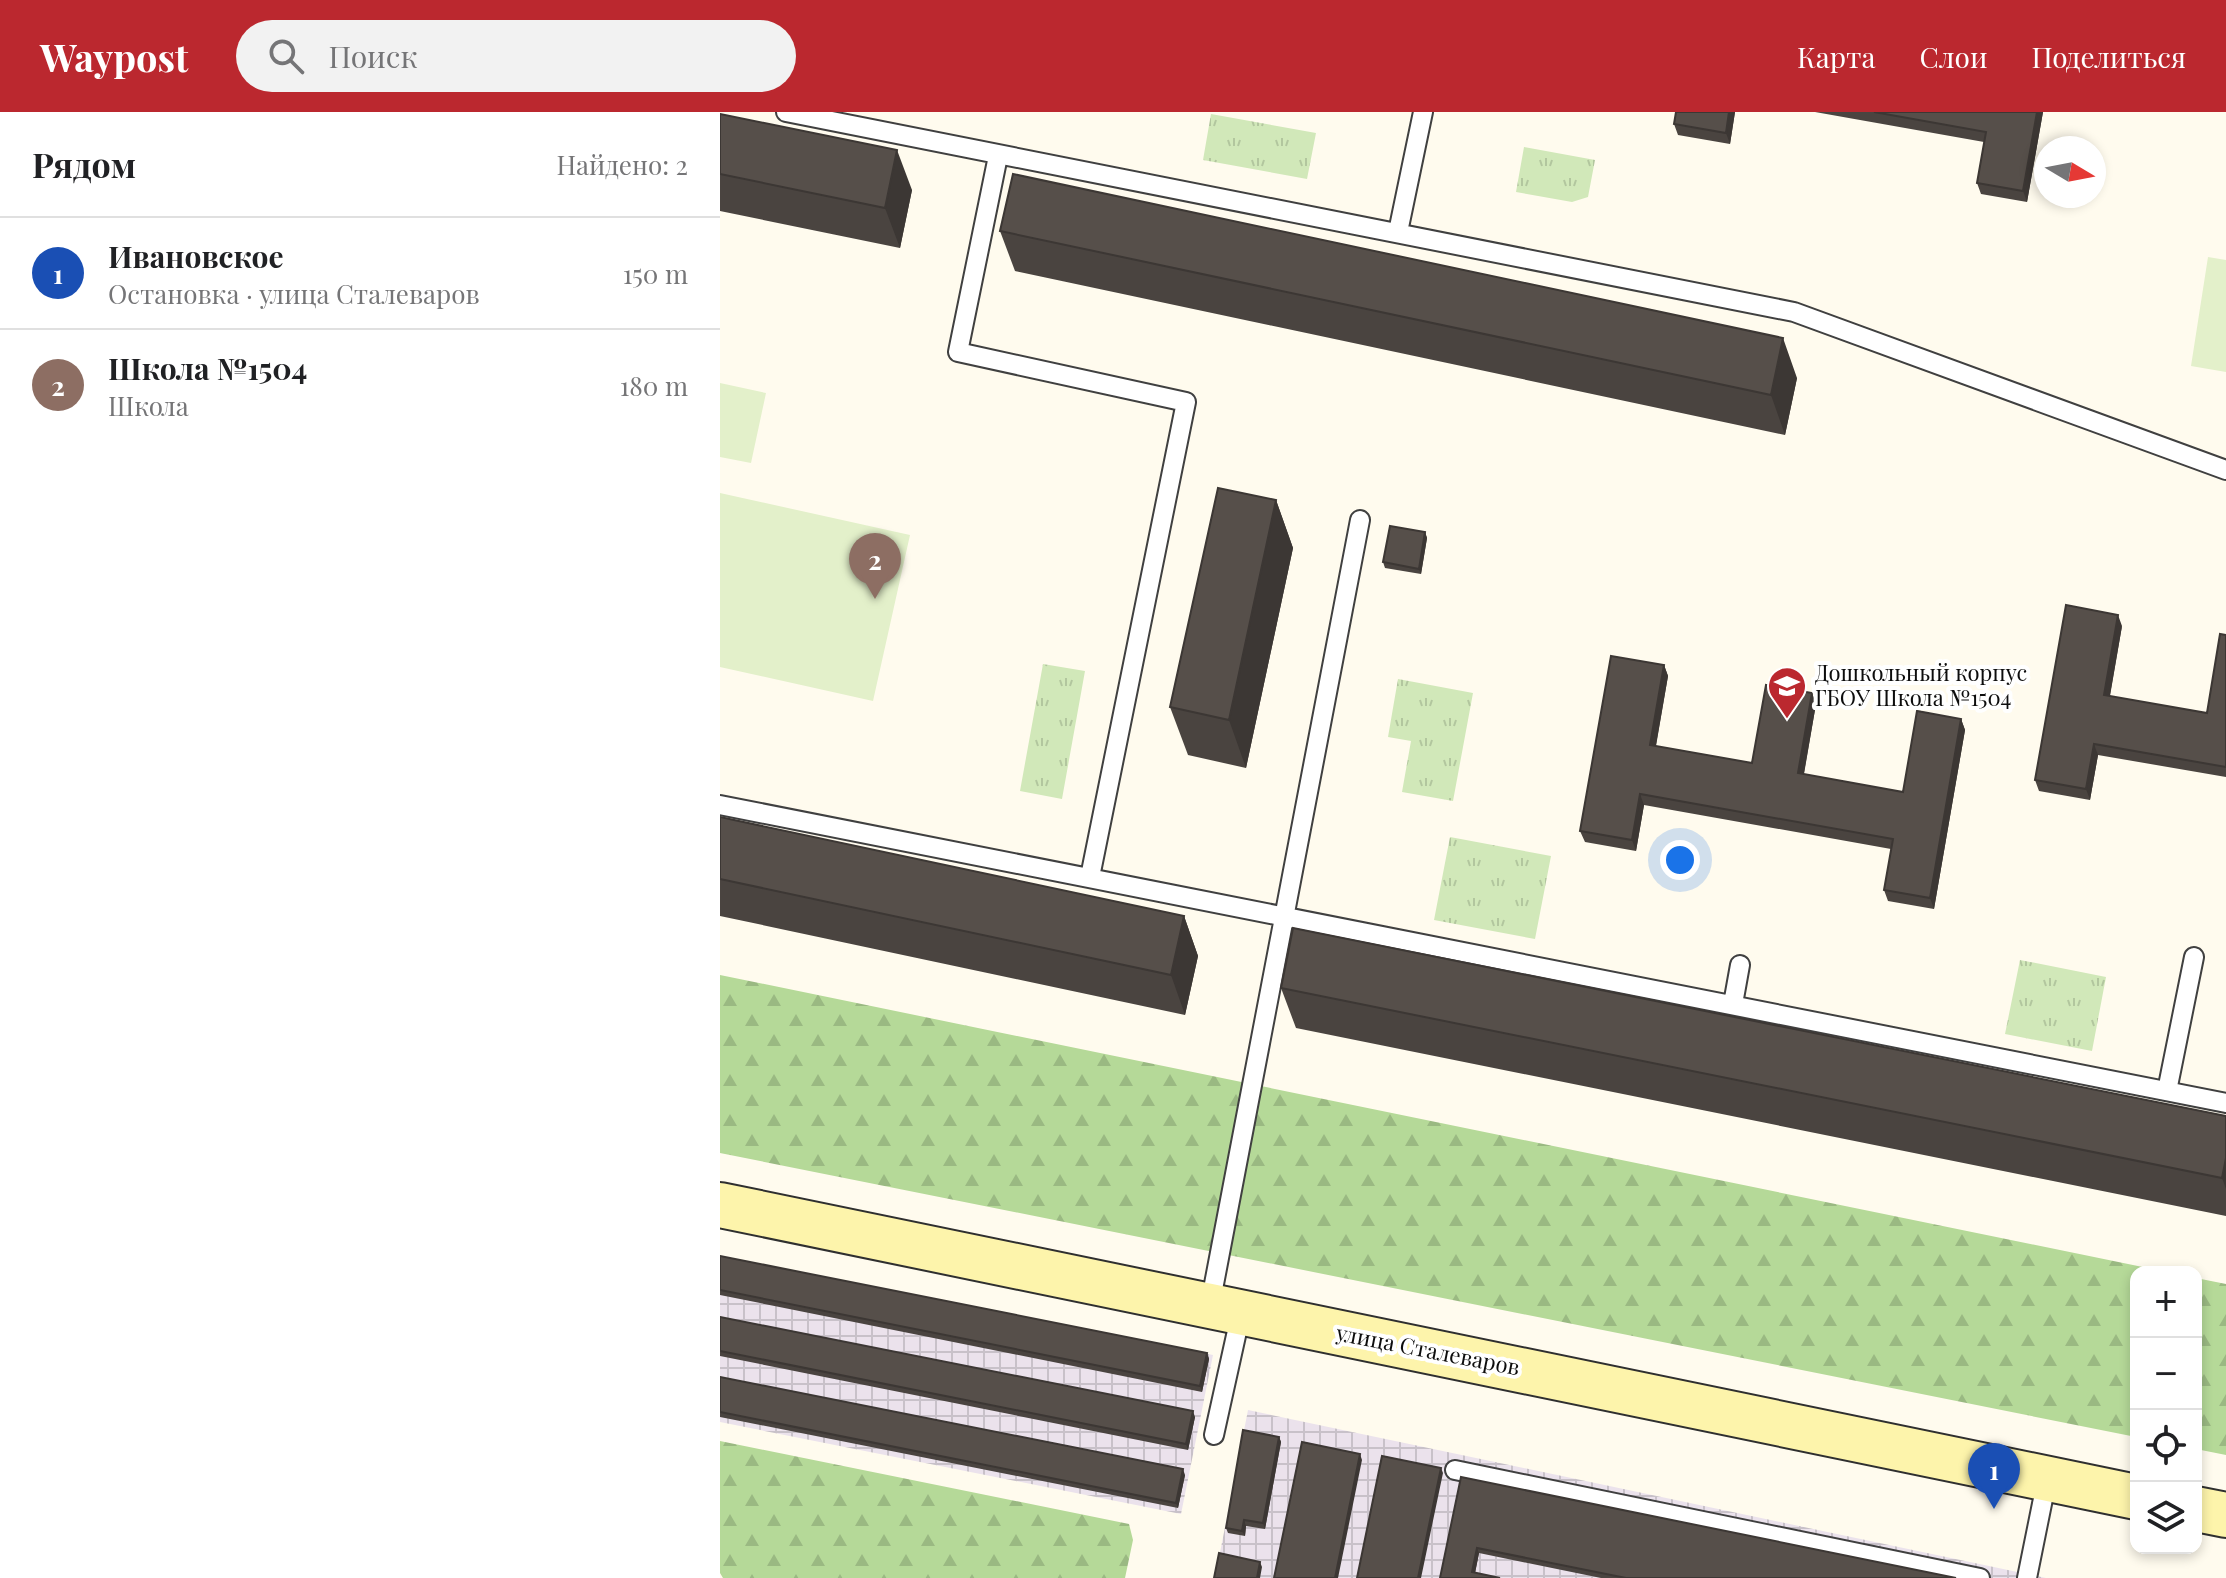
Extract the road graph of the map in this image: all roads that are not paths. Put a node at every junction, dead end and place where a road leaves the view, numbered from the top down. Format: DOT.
graph roads {
  1 [pos="786,112"];
  2 [pos="1423,112"];
  3 [pos="998,156"];
  4 [pos="1398,232"];
  5 [pos="2226,470"];
  6 [pos="1360,520"];
  7 [pos="720,805"];
  8 [pos="1090,877"];
  9 [pos="1285,915"];
  10 [pos="2194,957"];
  11 [pos="1740,965"];
  12 [pos="1733,1004"];
  13 [pos="2167,1091"];
  14 [pos="2226,1103"];
  15 [pos="720,1205"];
  16 [pos="1225,1309"];
  17 [pos="1214,1435"];
  18 [pos="1455,1470"];
  19 [pos="2047,1478"];
  20 [pos="2130,1496"];
  21 [pos="2202,1510"];
  22 [pos="2226,1515"];
  23 [pos="1980,1578"];
  24 [pos="2027,1578"];
  1 -- 3 [label="lane"];
  2 -- 4 [label="lane"];
  3 -- 4 [label="lane"];
  3 -- 8 [label="lane"];
  4 -- 5 [label="lane"];
  6 -- 9 [label="lane"];
  7 -- 8 [label="lane"];
  8 -- 9 [label="lane"];
  9 -- 12 [label="lane"];
  9 -- 16 [label="lane"];
  10 -- 13 [label="lane"];
  11 -- 12 [label="lane"];
  12 -- 13 [label="lane"];
  13 -- 14 [label="lane"];
  15 -- 16 [label="main road, улица Сталеваров"];
  16 -- 17 [label="lane"];
  16 -- 19 [label="main road, улица Сталеваров"];
  18 -- 23 [label="lane"];
  19 -- 20 [label="main road, улица Сталеваров"];
  19 -- 24 [label="lane"];
  21 -- 22 [label="main road"];
}
